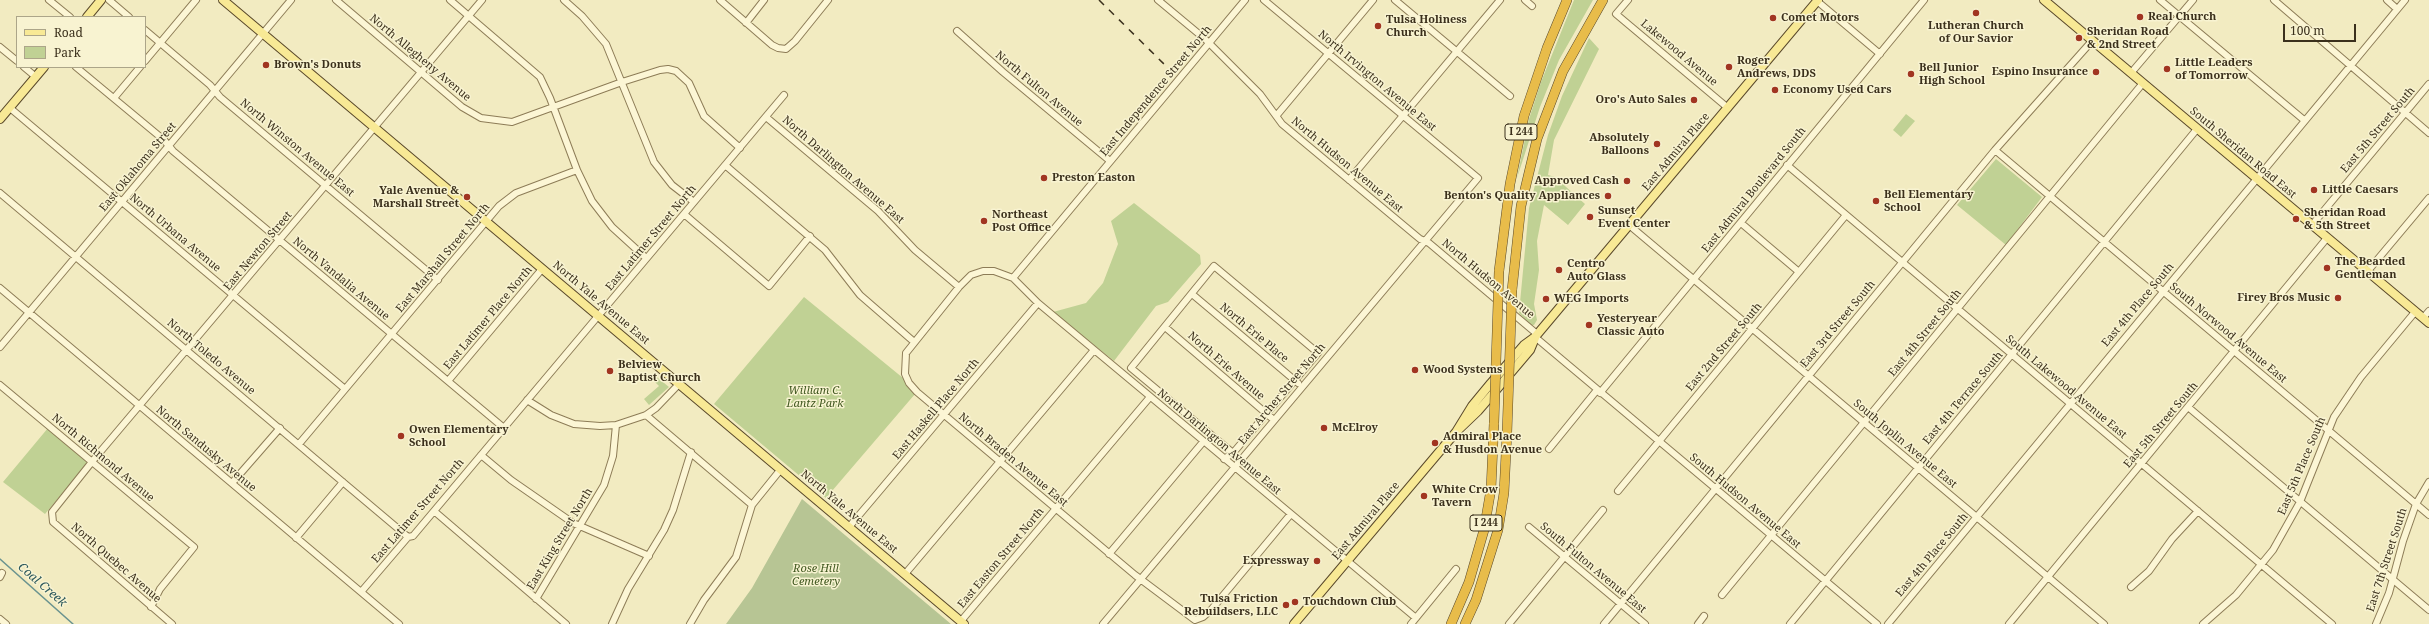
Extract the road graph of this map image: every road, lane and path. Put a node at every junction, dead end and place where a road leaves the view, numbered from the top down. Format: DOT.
graph roads {
  1 [pos="49,0"];
  2 [pos="101,0"];
  3 [pos="109,0"];
  4 [pos="196,0"];
  5 [pos="223,0"];
  6 [pos="291,0"];
  7 [pos="336,0"];
  8 [pos="450,0"];
  9 [pos="482,0"];
  10 [pos="564,0"];
  11 [pos="720,0"];
  12 [pos="764,0"];
  13 [pos="828,0"];
  14 [pos="1158,0"];
  15 [pos="1245,0"];
  16 [pos="1264,0"];
  17 [pos="1373,0"];
  18 [pos="1395,0"];
  19 [pos="1500,0"];
  20 [pos="1525,0"];
  21 [pos="1568,0"];
  22 [pos="1603,0"];
  23 [pos="1628,0"];
  24 [pos="1924,0"];
  25 [pos="2044,0"];
  26 [pos="2160,0"];
  27 [pos="2193,0"];
  28 [pos="2274,0"];
  29 [pos="2387,0"];
  30 [pos="2405,0"];
  31 [pos="1818,1"];
  32 [pos="1532,6"];
  33 [pos="2397,9"];
  34 [pos="69,16"];
  35 [pos="88,16"];
  36 [pos="128,16"];
  37 [pos="468,16"];
  38 [pos="2179,16"];
  39 [pos="746,23"];
  40 [pos="957,30"];
  41 [pos="146,31"];
  42 [pos="262,34"];
  43 [pos="2092,41"];
  44 [pos="160,43"];
  45 [pos="1209,43"];
  46 [pos="0,47"];
  47 [pos="1457,52"];
  48 [pos="1328,53"];
  49 [pos="1880,54"];
  50 [pos="16,60"];
  51 [pos="146,60"];
  52 [pos="2350,65"];
  53 [pos="25,68"];
  54 [pos="43,68"];
  55 [pos="77,68"];
  56 [pos="139,68"];
  57 [pos="421,72"];
  58 [pos="2131,73"];
  59 [pos="36,77"];
  60 [pos="622,82"];
  61 [pos="2142,83"];
  62 [pos="2429,84"];
  63 [pos="215,91"];
  64 [pos="784,95"];
  65 [pos="1510,96"];
  66 [pos="114,98"];
  67 [pos="10,108"];
  68 [pos="554,108"];
  69 [pos="1728,108"];
  70 [pos="2405,113"];
  71 [pos="1277,115"];
  72 [pos="1402,115"];
  73 [pos="766,117"];
  74 [pos="0,119"];
  75 [pos="2304,120"];
  76 [pos="374,128"];
  77 [pos="2197,129"];
  78 [pos="2429,133"];
  79 [pos="169,146"];
  80 [pos="740,148"];
  81 [pos="1995,150"];
  82 [pos="1110,161"];
  83 [pos="725,165"];
  84 [pos="1787,165"];
  85 [pos="577,170"];
  86 [pos="1478,178"];
  87 [pos="2256,178"];
  88 [pos="1348,180"];
  89 [pos="326,186"];
  90 [pos="0,193"];
  91 [pos="2050,196"];
  92 [pos="2429,198"];
  93 [pos="121,202"];
  94 [pos="694,202"];
  95 [pos="684,214"];
  96 [pos="1846,215"];
  97 [pos="486,221"];
  98 [pos="1741,223"];
  99 [pos="1629,225"];
  100 [pos="2312,225"];
  101 [pos="810,236"];
  102 [pos="2327,238"];
  103 [pos="280,241"];
  104 [pos="1424,241"];
  105 [pos="2104,242"];
  106 [pos="76,256"];
  107 [pos="646,258"];
  108 [pos="1902,263"];
  109 [pos="542,269"];
  110 [pos="1799,272"];
  111 [pos="2367,272"];
  112 [pos="1013,278"];
  113 [pos="1694,279"];
  114 [pos="438,280"];
  115 [pos="959,286"];
  116 [pos="0,288"];
  117 [pos="2162,291"];
  118 [pos="1192,294"];
  119 [pos="234,296"];
  120 [pos="1038,303"];
  121 [pos="1957,309"];
  122 [pos="2429,311"];
  123 [pos="29,312"];
  124 [pos="2415,312"];
  125 [pos="598,315"];
  126 [pos="2426,321"];
  127 [pos="1165,327"];
  128 [pos="1753,329"];
  129 [pos="391,335"];
  130 [pos="1536,336"];
  131 [pos="914,341"];
  132 [pos="0,347"];
  133 [pos="187,350"];
  134 [pos="1094,350"];
  135 [pos="2234,351"];
  136 [pos="2012,355"];
  137 [pos="1808,375"];
  138 [pos="1295,380"];
  139 [pos="448,381"];
  140 [pos="0,384"];
  141 [pos="679,384"];
  142 [pos="1303,386"];
  143 [pos="345,389"];
  144 [pos="1598,391"];
  145 [pos="1150,397"];
  146 [pos="527,400"];
  147 [pos="2069,404"];
  148 [pos="139,406"];
  149 [pos="2188,407"];
  150 [pos="1266,414"];
  151 [pos="646,415"];
  152 [pos="944,415"];
  153 [pos="1274,420"];
  154 [pos="1864,422"];
  155 [pos="616,424"];
  156 [pos="280,428"];
  157 [pos="504,428"];
  158 [pos="2329,430"];
  159 [pos="1203,442"];
  160 [pos="1659,442"];
  161 [pos="300,444"];
  162 [pos="1549,449"];
  163 [pos="691,452"];
  164 [pos="1233,453"];
  165 [pos="481,455"];
  166 [pos="1224,459"];
  167 [pos="92,462"];
  168 [pos="1000,462"];
  169 [pos="2141,464"];
  170 [pos="1234,468"];
  171 [pos="1918,468"];
  172 [pos="781,469"];
  173 [pos="343,482"];
  174 [pos="2429,482"];
  175 [pos="232,483"];
  176 [pos="1715,489"];
  177 [pos="1618,491"];
  178 [pos="2300,502"];
  179 [pos="752,504"];
  180 [pos="2416,504"];
  181 [pos="1055,509"];
  182 [pos="1603,510"];
  183 [pos="434,511"];
  184 [pos="2198,512"];
  185 [pos="51,515"];
  186 [pos="1290,515"];
  187 [pos="2429,515"];
  188 [pos="1976,516"];
  189 [pos="580,527"];
  190 [pos="849,527"];
  191 [pos="1529,527"];
  192 [pos="1771,536"];
  193 [pos="408,537"];
  194 [pos="296,538"];
  195 [pos="1109,554"];
  196 [pos="649,556"];
  197 [pos="1565,557"];
  198 [pos="1346,562"];
  199 [pos="2262,565"];
  200 [pos="1456,569"];
  201 [pos="905,574"];
  202 [pos="2048,577"];
  203 [pos="1140,579"];
  204 [pos="2393,580"];
  205 [pos="1825,581"];
  206 [pos="2131,587"];
  207 [pos="362,592"];
  208 [pos="1722,595"];
  209 [pos="536,599"];
  210 [pos="1620,604"];
  211 [pos="151,606"];
  212 [pos="2429,610"];
  213 [pos="1704,616"];
  214 [pos="1416,618"];
  215 [pos="0,619"];
  216 [pos="1451,622"];
  217 [pos="962,623"];
  218 [pos="6,624"];
  219 [pos="172,624"];
  220 [pos="399,624"];
  221 [pos="566,624"];
  222 [pos="612,624"];
  223 [pos="690,624"];
  224 [pos="1103,624"];
  225 [pos="1294,624"];
  226 [pos="1411,624"];
  227 [pos="1465,624"];
  228 [pos="1509,624"];
  229 [pos="1604,624"];
  230 [pos="1645,624"];
  231 [pos="1698,624"];
  232 [pos="1790,624"];
  233 [pos="1877,624"];
  234 [pos="1888,624"];
  235 [pos="2009,624"];
  236 [pos="2104,624"];
  237 [pos="2203,624"];
  238 [pos="2332,624"];
  239 [pos="2376,624"];
  1 -- 34 [label="street"];
  2 -- 35 [label="main road"];
  3 -- 36 [label="street"];
  4 -- 44 [label="street"];
  5 -- 42 [label="main road, North Yale Avenue East"];
  6 -- 42 [label="street, East Oklahoma Street"];
  7 -- 57 [label="street, North Allegheny Avenue"];
  8 -- 37 [label="street"];
  9 -- 37 [label="street, East Newton Street"];
  10 -- 60 [label="street"];
  11 -- 39 [label="street"];
  12 -- 39 [label="street"];
  13 -- 39 [label="street"];
  14 -- 45 [label="street, North Hudson Avenue East"];
  15 -- 45 [label="street, East Independence Street North"];
  16 -- 48 [label="street, North Irvington Avenue East"];
  17 -- 48 [label="street"];
  18 -- 47 [label="street"];
  19 -- 47 [label="street"];
  20 -- 32 [label="street"];
  21 -- 216 [label="highway, I 244, bridge"];
  22 -- 227 [label="highway, I 244, bridge"];
  23 -- 69 [label="street, Lakewood Avenue"];
  24 -- 49 [label="street, East Admiral Boulevard South"];
  25 -- 43 [label="main road, South Sheridan Road East"];
  26 -- 38 [label="street"];
  27 -- 38 [label="street"];
  28 -- 52 [label="street"];
  29 -- 33 [label="street"];
  30 -- 33 [label="street, East 4th Place South"];
  31 -- 49 [label="street"];
  31 -- 69 [label="main road, East Admiral Place"];
  33 -- 52 [label="street, East 4th Place South"];
  37 -- 57 [label="street, East Newton Street"];
  37 -- 68 [label="street"];
  38 -- 58 [label="street"];
  38 -- 75 [label="street"];
  40 -- 82 [label="street, North Fulton Avenue"];
  41 -- 44 [label="street, North Winston Avenue East"];
  42 -- 63 [label="street, East Oklahoma Street"];
  42 -- 76 [label="main road, North Yale Avenue East"];
  43 -- 58 [label="main road, South Sheridan Road East"];
  43 -- 81 [label="street, East 3rd Street South"];
  44 -- 51 [label="street"];
  44 -- 63 [label="street, North Winston Avenue East"];
  45 -- 71 [label="street, North Hudson Avenue East"];
  45 -- 82 [label="street, East Independence Street North"];
  46 -- 50 [label="street"];
  47 -- 65 [label="street"];
  47 -- 72 [label="street"];
  48 -- 71 [label="street"];
  48 -- 72 [label="street, North Irvington Avenue East"];
  49 -- 84 [label="street, East Admiral Boulevard South"];
  52 -- 70 [label="street"];
  52 -- 75 [label="street, East 4th Place South"];
  53 -- 59 [label="street"];
  54 -- 59 [label="main road"];
  55 -- 66 [label="street, North Vandalia Avenue"];
  56 -- 66 [label="street"];
  57 -- 68 [label="street, North Allegheny Avenue"];
  57 -- 76 [label="street, East Newton Street"];
  58 -- 61 [label="main road, South Sheridan Road East"];
  59 -- 67 [label="main road"];
  60 -- 68 [label="street, North Allegheny Avenue"];
  60 -- 80 [label="street, North Allegheny Avenue"];
  60 -- 94 [label="street"];
  61 -- 77 [label="main road, South Sheridan Road East"];
  61 -- 91 [label="street, East 4th Street South"];
  62 -- 70 [label="street, East 5th Street South"];
  63 -- 79 [label="street, East Oklahoma Street"];
  63 -- 89 [label="street, North Winston Avenue East"];
  64 -- 73 [label="street, East Latimer Street North"];
  66 -- 79 [label="street, North Vandalia Avenue"];
  67 -- 74 [label="main road"];
  67 -- 93 [label="street, North Urbana Avenue"];
  68 -- 85 [label="street"];
  69 -- 99 [label="main road, East Admiral Place"];
  70 -- 78 [label="street"];
  70 -- 100 [label="street, East 5th Street South"];
  71 -- 88 [label="street, North Hudson Avenue East"];
  72 -- 86 [label="street, North Irvington Avenue East"];
  72 -- 88 [label="street"];
  73 -- 80 [label="street, East Latimer Street North"];
  73 -- 115 [label="street, North Darlington Avenue East"];
  75 -- 87 [label="street, East 4th Place South"];
  76 -- 89 [label="street, East Newton Street"];
  76 -- 97 [label="main road, North Yale Avenue East"];
  77 -- 87 [label="main road, South Sheridan Road East"];
  77 -- 105 [label="street, East 4th Terrace South"];
  79 -- 93 [label="street, East Oklahoma Street"];
  79 -- 103 [label="street, North Vandalia Avenue"];
  80 -- 83 [label="street, East Latimer Street North"];
  81 -- 91 [label="street, South Norwood Avenue East"];
  81 -- 108 [label="street, East 3rd Street South"];
  82 -- 112 [label="street, East Independence Street North"];
  83 -- 94 [label="street, East Latimer Street North"];
  83 -- 101 [label="street"];
  84 -- 96 [label="street, South Lakewood Avenue East"];
  84 -- 98 [label="street, East Admiral Boulevard South"];
  85 -- 97 [label="street, East Marshall Street North"];
  85 -- 107 [label="street"];
  86 -- 104 [label="street, East Archer Street North"];
  87 -- 100 [label="main road, South Sheridan Road East"];
  87 -- 117 [label="street, East 4th Place South"];
  88 -- 104 [label="street, North Hudson Avenue East"];
  89 -- 103 [label="street, East Newton Street"];
  89 -- 114 [label="street, North Winston Avenue East"];
  90 -- 106 [label="street, North Toledo Avenue"];
  91 -- 105 [label="street, South Norwood Avenue East"];
  91 -- 121 [label="street, East 4th Street South"];
  92 -- 111 [label="street"];
  93 -- 106 [label="street, East Oklahoma Street"];
  93 -- 119 [label="street, North Urbana Avenue"];
  94 -- 95 [label="street, East Latimer Street North"];
  95 -- 101 [label="street"];
  95 -- 107 [label="street, East Latimer Street North"];
  96 -- 108 [label="street, South Lakewood Avenue East"];
  96 -- 110 [label="street, East 2nd Street South"];
  97 -- 109 [label="main road, North Yale Avenue East"];
  97 -- 114 [label="street, East Marshall Street North"];
  98 -- 110 [label="street"];
  98 -- 113 [label="street, East Admiral Boulevard South"];
  99 -- 113 [label="street, South Joplin Avenue East"];
  99 -- 130 [label="main road, East Admiral Place"];
  100 -- 102 [label="main road, South Sheridan Road East"];
  101 -- 131 [label="street"];
  102 -- 111 [label="main road, South Sheridan Road East"];
  102 -- 135 [label="street, East 5th Street South"];
  103 -- 119 [label="street, East Newton Street"];
  103 -- 129 [label="street, North Vandalia Avenue"];
  104 -- 130 [label="street, North Hudson Avenue"];
  104 -- 142 [label="street, East Archer Street North"];
  105 -- 117 [label="street, South Norwood Avenue East"];
  105 -- 136 [label="street, East 4th Terrace South"];
  106 -- 123 [label="street, East Oklahoma Street"];
  106 -- 133 [label="street, North Toledo Avenue"];
  107 -- 125 [label="street, East Latimer Street North"];
  108 -- 121 [label="street, South Lakewood Avenue East"];
  108 -- 137 [label="street, East 3rd Street South"];
  109 -- 125 [label="main road, North Yale Avenue East"];
  109 -- 139 [label="street, East Latimer Place North"];
  110 -- 128 [label="street, East 2nd Street South"];
  111 -- 124 [label="main road, South Sheridan Road East"];
  112 -- 115 [label="street"];
  112 -- 120 [label="street, North Darlington Avenue East"];
  113 -- 128 [label="street, South Joplin Avenue East"];
  113 -- 144 [label="street, East Admiral Boulevard South"];
  114 -- 129 [label="street, East Marshall Street North"];
  115 -- 131 [label="street"];
  116 -- 123 [label="street, North Sandusky Avenue"];
  117 -- 135 [label="street, South Norwood Avenue East"];
  117 -- 147 [label="street, East 4th Place South"];
  118 -- 127 [label="street"];
  118 -- 138 [label="street, North Erie Place"];
  118 -- 138 [label="street, East Archer Street North"];
  119 -- 133 [label="street, East Newton Street"];
  119 -- 143 [label="street, North Urbana Avenue"];
  120 -- 134 [label="street, North Darlington Avenue East"];
  120 -- 152 [label="street, East Haskell Place North"];
  121 -- 136 [label="street, South Lakewood Avenue East"];
  121 -- 154 [label="street, East 4th Street South"];
  122 -- 126 [label="street"];
  123 -- 132 [label="street, East Oklahoma Street"];
  123 -- 148 [label="street, North Sandusky Avenue"];
  124 -- 126 [label="main road, South Sheridan Road East"];
  124 -- 158 [label="street, East 5th Place South"];
  125 -- 141 [label="main road, North Yale Avenue East"];
  125 -- 146 [label="street, East Latimer Street North"];
  127 -- 150 [label="street, North Erie Avenue"];
  127 -- 164 [label="street, North Darlington Avenue East"];
  128 -- 137 [label="street, South Joplin Avenue East"];
  128 -- 160 [label="street, East 2nd Street South"];
  129 -- 139 [label="street, North Vandalia Avenue"];
  129 -- 143 [label="street, East Marshall Street North"];
  130 -- 144 [label="street"];
  130 -- 198 [label="main road, East Admiral Place"];
  131 -- 152 [label="street, North Braden Avenue East"];
  133 -- 148 [label="street, East Newton Street"];
  133 -- 156 [label="street, North Toledo Avenue"];
  134 -- 145 [label="street, North Darlington Avenue East"];
  134 -- 168 [label="street"];
  135 -- 149 [label="street, East 5th Street South"];
  135 -- 158 [label="street, South Norwood Avenue East"];
  136 -- 147 [label="street, South Lakewood Avenue East"];
  136 -- 171 [label="street, East 4th Terrace South"];
  137 -- 154 [label="street, South Joplin Avenue East"];
  137 -- 176 [label="street, East 3rd Street South"];
  138 -- 142 [label="street, North Erie Place"];
  138 -- 150 [label="street, East Archer Street North"];
  139 -- 157 [label="street, North Vandalia Avenue"];
  140 -- 167 [label="street, North Richmond Avenue"];
  141 -- 151 [label="street"];
  141 -- 172 [label="main road, North Yale Avenue East"];
  142 -- 153 [label="street, East Archer Street North"];
  143 -- 161 [label="street, East Marshall Street North"];
  144 -- 160 [label="street, South Hudson Avenue East"];
  144 -- 162 [label="street, East Admiral Boulevard South"];
  145 -- 159 [label="street, North Darlington Avenue East"];
  145 -- 181 [label="street, East Easton Street North"];
  146 -- 155 [label="street"];
  146 -- 157 [label="street, East Latimer Street North"];
  147 -- 169 [label="street, South Lakewood Avenue East"];
  147 -- 188 [label="street, East 4th Place South"];
  148 -- 167 [label="street, East Newton Street"];
  148 -- 175 [label="street, North Sandusky Avenue"];
  149 -- 169 [label="street, East 5th Street South"];
  149 -- 178 [label="street"];
  150 -- 153 [label="street, North Erie Avenue"];
  150 -- 164 [label="street, East Archer Street North"];
  151 -- 155 [label="street"];
  151 -- 163 [label="street"];
  152 -- 168 [label="street, North Braden Avenue East"];
  152 -- 190 [label="street, East Haskell Place North"];
  153 -- 170 [label="street, East Archer Street North"];
  154 -- 171 [label="street, South Joplin Avenue East"];
  154 -- 192 [label="street, East 4th Street South"];
  155 -- 189 [label="street, East King Street North"];
  156 -- 161 [label="street, North Toledo Avenue"];
  156 -- 175 [label="street"];
  157 -- 165 [label="street, East Latimer Street North"];
  158 -- 178 [label="street, East 5th Place South"];
  158 -- 180 [label="street, South Norwood Avenue East"];
  159 -- 166 [label="street, North Darlington Avenue East"];
  159 -- 195 [label="street"];
  160 -- 176 [label="street, South Hudson Avenue East"];
  160 -- 177 [label="street, East 2nd Street South"];
  161 -- 173 [label="street, North Toledo Avenue"];
  163 -- 179 [label="street"];
  163 -- 196 [label="street"];
  164 -- 166 [label="street, East Archer Street North"];
  165 -- 183 [label="street, East Latimer Street North"];
  165 -- 189 [label="street"];
  166 -- 170 [label="street, North Darlington Avenue East"];
  167 -- 185 [label="street, East Newton Street"];
  167 -- 211 [label="street, North Richmond Avenue"];
  168 -- 181 [label="street, North Braden Avenue East"];
  168 -- 201 [label="street"];
  169 -- 184 [label="street, South Lakewood Avenue East"];
  169 -- 202 [label="street, East 5th Street South"];
  170 -- 186 [label="street, North Darlington Avenue East"];
  170 -- 203 [label="street, East Archer Street North"];
  171 -- 188 [label="street, South Joplin Avenue East"];
  171 -- 205 [label="street, East 4th Terrace South"];
  172 -- 179 [label="street"];
  172 -- 190 [label="main road, North Yale Avenue East"];
  173 -- 193 [label="street, North Toledo Avenue"];
  173 -- 194 [label="street"];
  174 -- 180 [label="street, East 7th Street South"];
  175 -- 194 [label="street, North Sandusky Avenue"];
  176 -- 192 [label="street, South Hudson Avenue East"];
  176 -- 210 [label="street, East 3rd Street South"];
  178 -- 199 [label="street, East 5th Place South"];
  178 -- 204 [label="street"];
  179 -- 223 [label="street"];
  180 -- 187 [label="street, South Norwood Avenue East"];
  180 -- 204 [label="street, East 7th Street South"];
  181 -- 195 [label="street, North Braden Avenue East"];
  181 -- 217 [label="street, East Easton Street North"];
  182 -- 197 [label="street"];
  183 -- 193 [label="street, East Latimer Street North"];
  183 -- 209 [label="street"];
  184 -- 199 [label="street, South Lakewood Avenue East"];
  184 -- 206 [label="street"];
  185 -- 211 [label="street, North Quebec Avenue"];
  186 -- 198 [label="street, North Darlington Avenue East"];
  186 -- 203 [label="street, North Braden Avenue East"];
  188 -- 202 [label="street, South Joplin Avenue East"];
  188 -- 234 [label="street, East 4th Place South"];
  189 -- 196 [label="street"];
  189 -- 209 [label="street, East King Street North"];
  190 -- 201 [label="main road, North Yale Avenue East"];
  191 -- 197 [label="street, South Fulton Avenue East"];
  192 -- 205 [label="street, South Hudson Avenue East"];
  192 -- 208 [label="street, East 4th Street South"];
  193 -- 207 [label="street, East Latimer Street North"];
  194 -- 207 [label="street, North Sandusky Avenue"];
  195 -- 203 [label="street, North Braden Avenue East"];
  196 -- 222 [label="street"];
  197 -- 210 [label="street, South Fulton Avenue East"];
  197 -- 228 [label="street"];
  198 -- 214 [label="street, North Darlington Avenue East"];
  198 -- 225 [label="main road, East Admiral Place"];
  199 -- 237 [label="street, East 5th Place South"];
  199 -- 238 [label="street, South Lakewood Avenue East"];
  200 -- 214 [label="street"];
  201 -- 217 [label="main road, North Yale Avenue East"];
  202 -- 235 [label="street, East 5th Street South"];
  202 -- 236 [label="street, South Joplin Avenue East"];
  203 -- 224 [label="street, East Archer Street North"];
  204 -- 212 [label="street"];
  204 -- 239 [label="street, East 7th Street South"];
  205 -- 232 [label="street, East 4th Terrace South"];
  205 -- 233 [label="street, South Hudson Avenue East"];
  207 -- 220 [label="street, North Sandusky Avenue"];
  209 -- 221 [label="street"];
  210 -- 229 [label="street, East 3rd Street South"];
  210 -- 230 [label="street, South Fulton Avenue East"];
  211 -- 219 [label="street, North Quebec Avenue"];
  213 -- 231 [label="street"];
  214 -- 226 [label="street"];
  215 -- 218 [label="street"];
}
